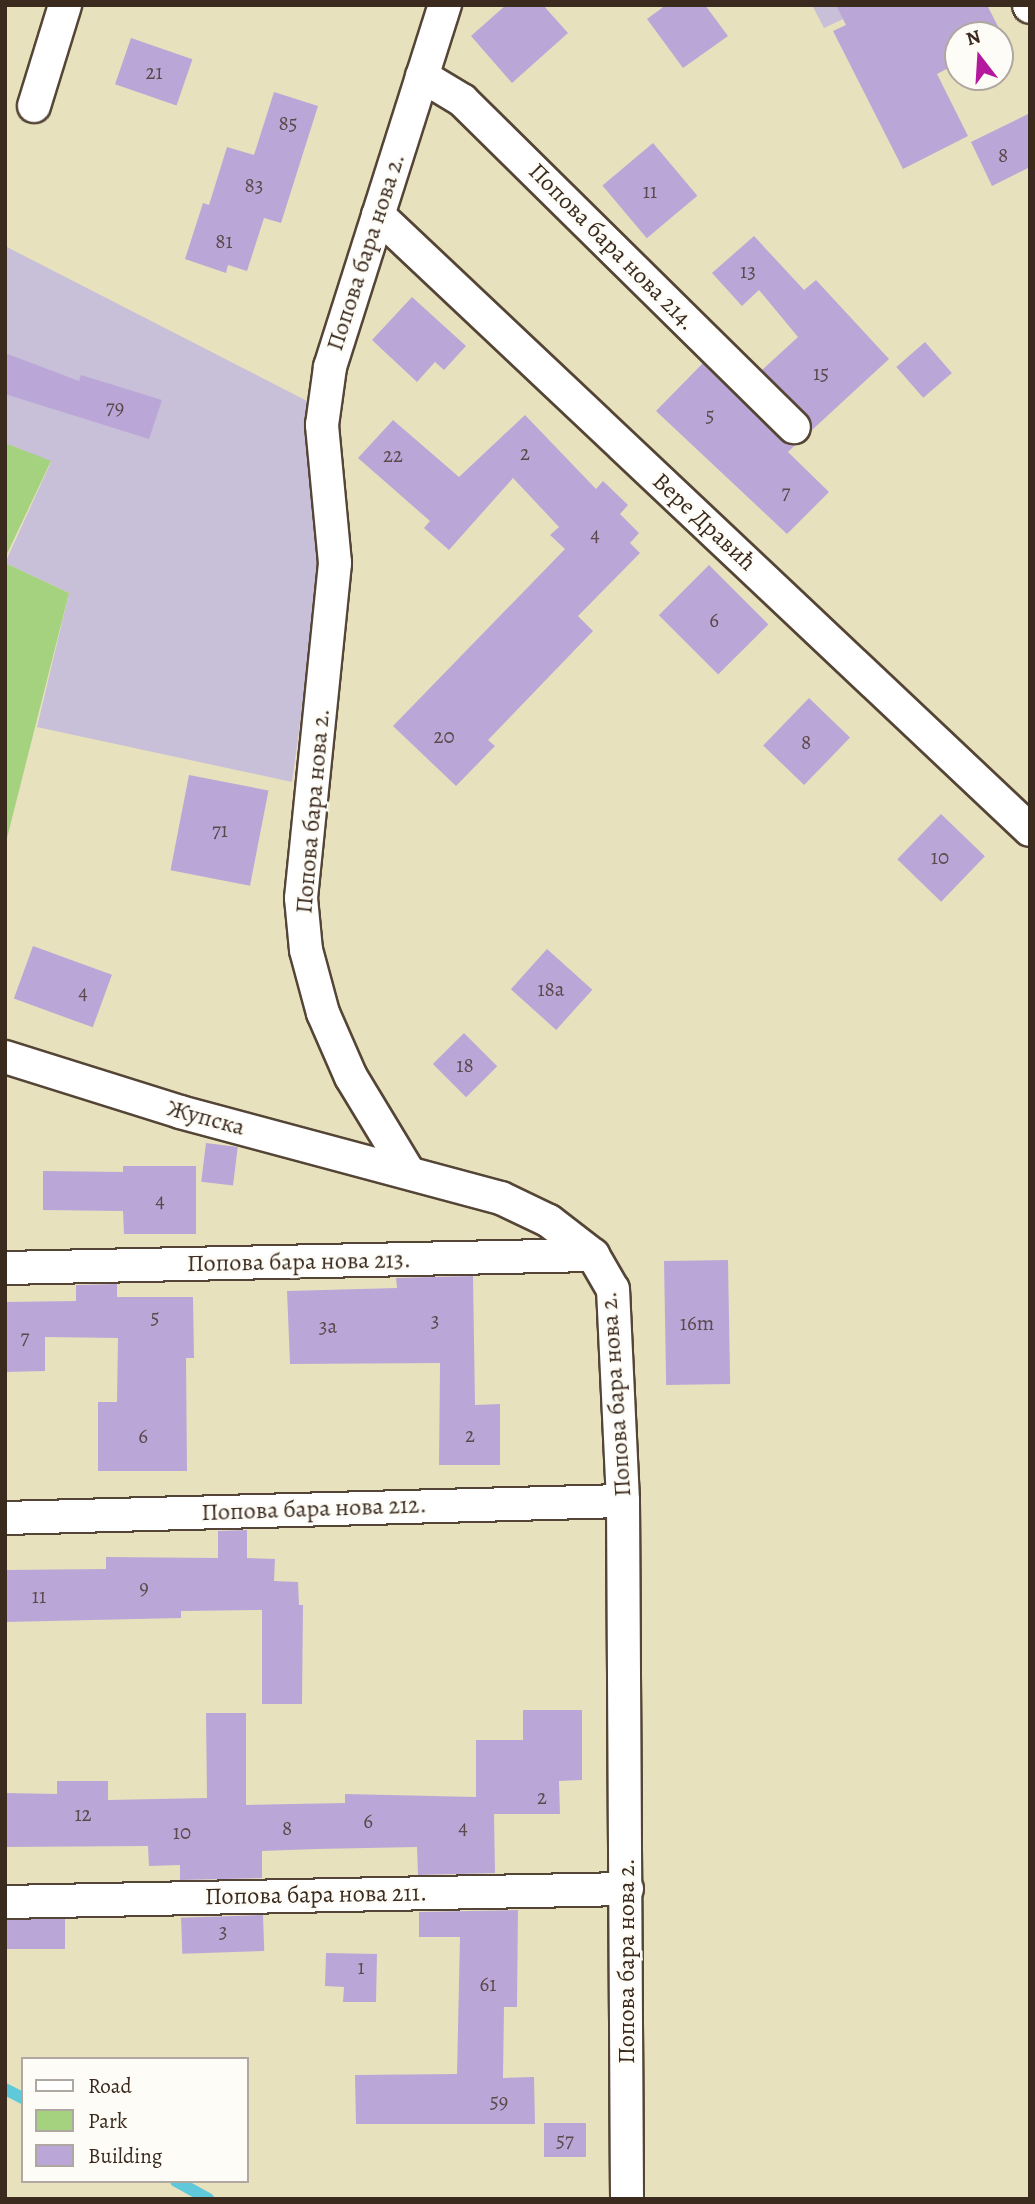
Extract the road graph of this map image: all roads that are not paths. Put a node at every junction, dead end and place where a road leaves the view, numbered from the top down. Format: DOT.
graph roads {
  1 [pos="65,5"];
  2 [pos="445,5"];
  3 [pos="422,76"];
  4 [pos="34,106"];
  5 [pos="378,215"];
  6 [pos="794,427"];
  7 [pos="1030,830"];
  8 [pos="5,1057"];
  9 [pos="408,1171"];
  10 [pos="593,1255"];
  11 [pos="5,1268"];
  12 [pos="623,1501"];
  13 [pos="5,1517"];
  14 [pos="627,1889"];
  15 [pos="5,1902"];
  16 [pos="627,2199"];
  1 -- 4 [label="street"];
  2 -- 3 [label="street, Попова бара нова 2."];
  3 -- 5 [label="street, Попова бара нова 2."];
  3 -- 6 [label="street, Попова бара нова 214."];
  5 -- 7 [label="street, Вере Дравић"];
  5 -- 9 [label="street, Попова бара нова 2."];
  8 -- 9 [label="street, Жупска"];
  9 -- 10 [label="street, Попова бара нова 2."];
  10 -- 11 [label="street, Попова бара нова 213."];
  10 -- 12 [label="street, Попова бара нова 2."];
  12 -- 13 [label="street, Попова бара нова 212."];
  12 -- 14 [label="street, Попова бара нова 2."];
  14 -- 15 [label="street, Попова бара нова 211."];
  14 -- 16 [label="street, Попова бара нова 2."];
}
